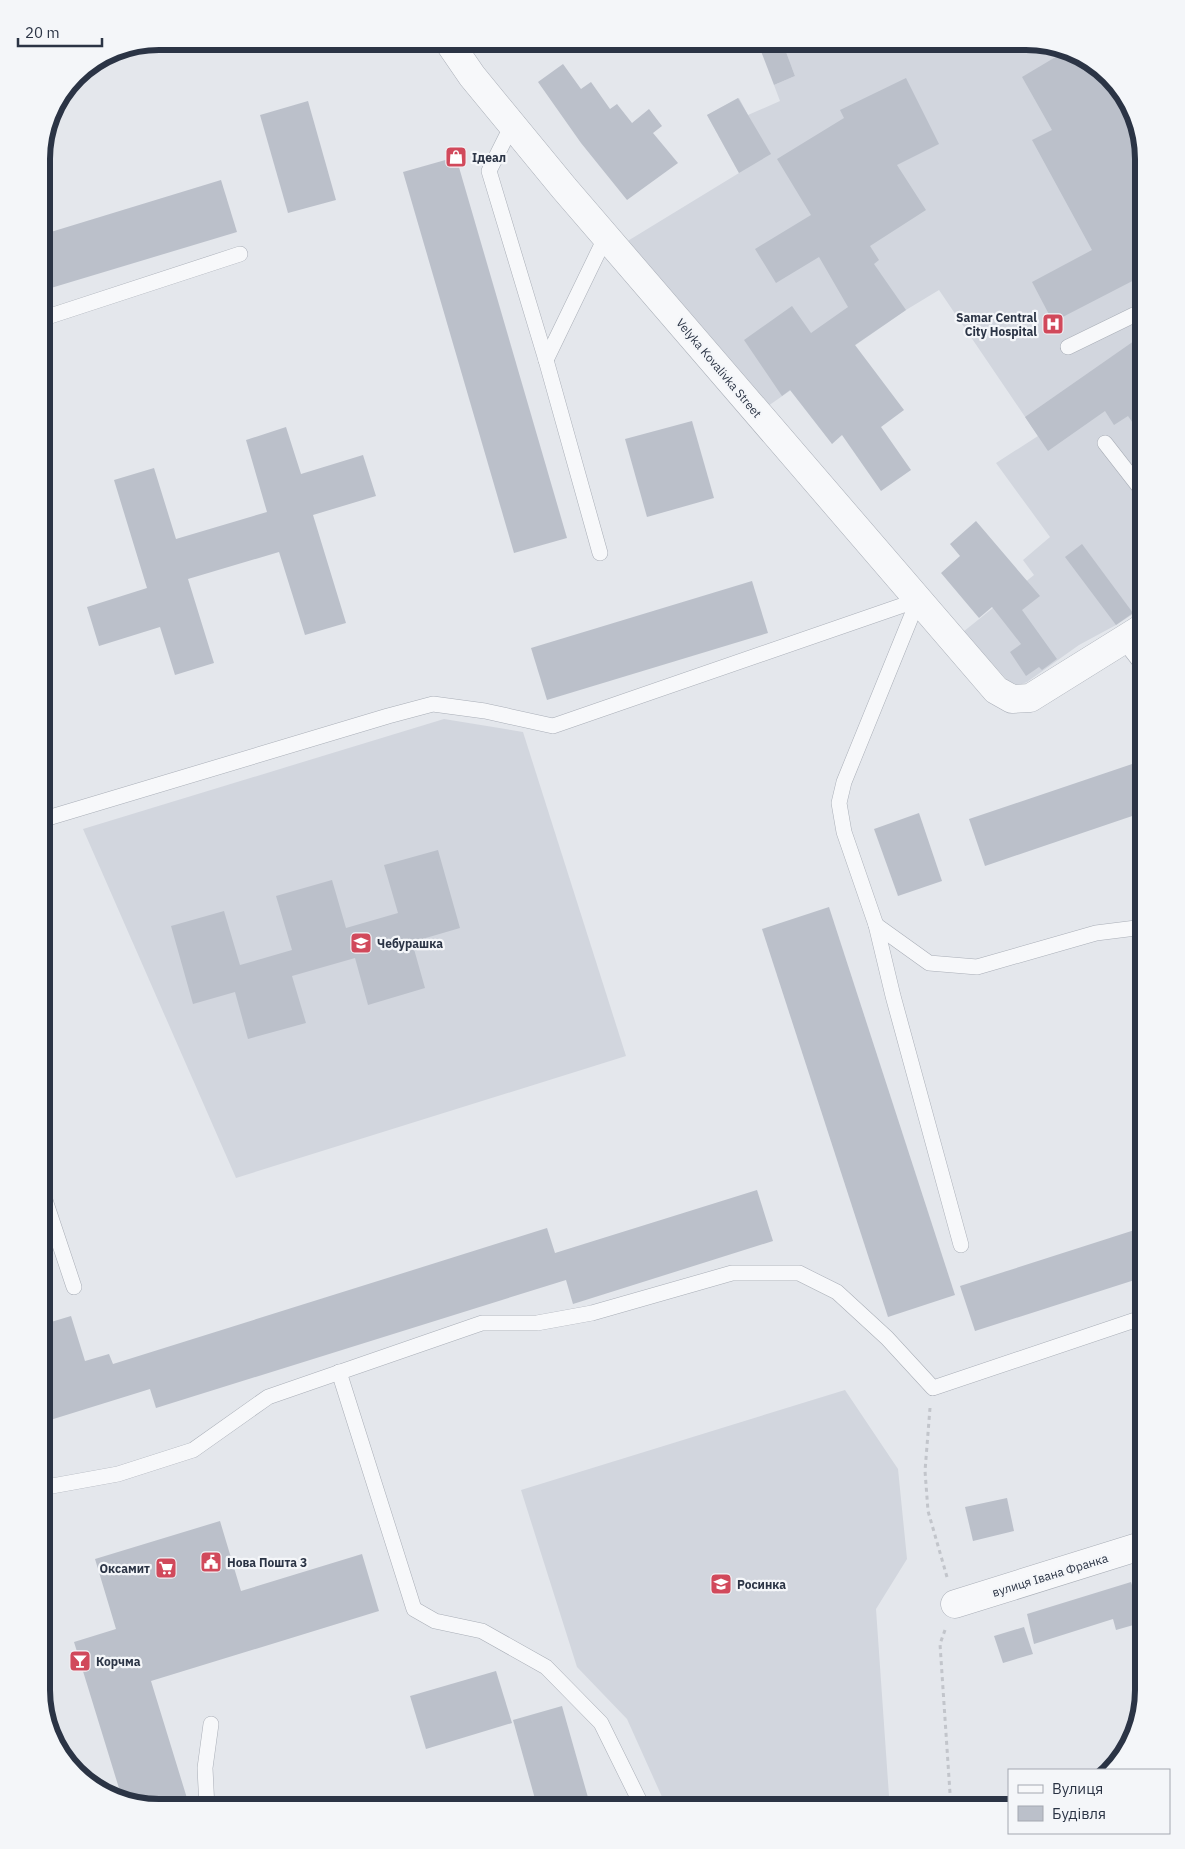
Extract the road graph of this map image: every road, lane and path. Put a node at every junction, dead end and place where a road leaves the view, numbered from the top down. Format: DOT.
graph roads {
  1 [pos="454,50"];
  2 [pos="512,125"];
  3 [pos="606,236"];
  4 [pos="240,254"];
  5 [pos="1135,314"];
  6 [pos="50,316"];
  7 [pos="1068,347"];
  8 [pos="546,360"];
  9 [pos="1105,443"];
  10 [pos="1135,481"];
  11 [pos="600,553"];
  12 [pos="918,600"];
  13 [pos="1133,634"];
  14 [pos="50,817"];
  15 [pos="876,925"];
  16 [pos="1135,928"];
  17 [pos="50,1215"];
  18 [pos="961,1246"];
  19 [pos="74,1288"];
  20 [pos="1135,1321"];
  21 [pos="340,1372"];
  22 [pos="50,1486"];
  23 [pos="1135,1549"];
  24 [pos="955,1604"];
  25 [pos="211,1724"];
  26 [pos="207,1799"];
  27 [pos="639,1799"];
  1 -- 2 [label="street, Velyka Kovalivka Street"];
  2 -- 3 [label="street, Velyka Kovalivka Street"];
  2 -- 8 [label="lane"];
  3 -- 8 [label="lane"];
  3 -- 12 [label="street, Velyka Kovalivka Street"];
  4 -- 6 [label="lane"];
  5 -- 7 [label="lane"];
  8 -- 11 [label="lane"];
  9 -- 10 [label="lane"];
  12 -- 13 [label="street, Velyka Kovalivka Street"];
  12 -- 14 [label="lane"];
  12 -- 15 [label="lane"];
  15 -- 16 [label="lane"];
  15 -- 18 [label="lane"];
  17 -- 19 [label="lane"];
  20 -- 21 [label="lane"];
  21 -- 22 [label="lane"];
  21 -- 27 [label="lane"];
  23 -- 24 [label="street, вулиця Івана Франка"];
  25 -- 26 [label="lane"];
}
